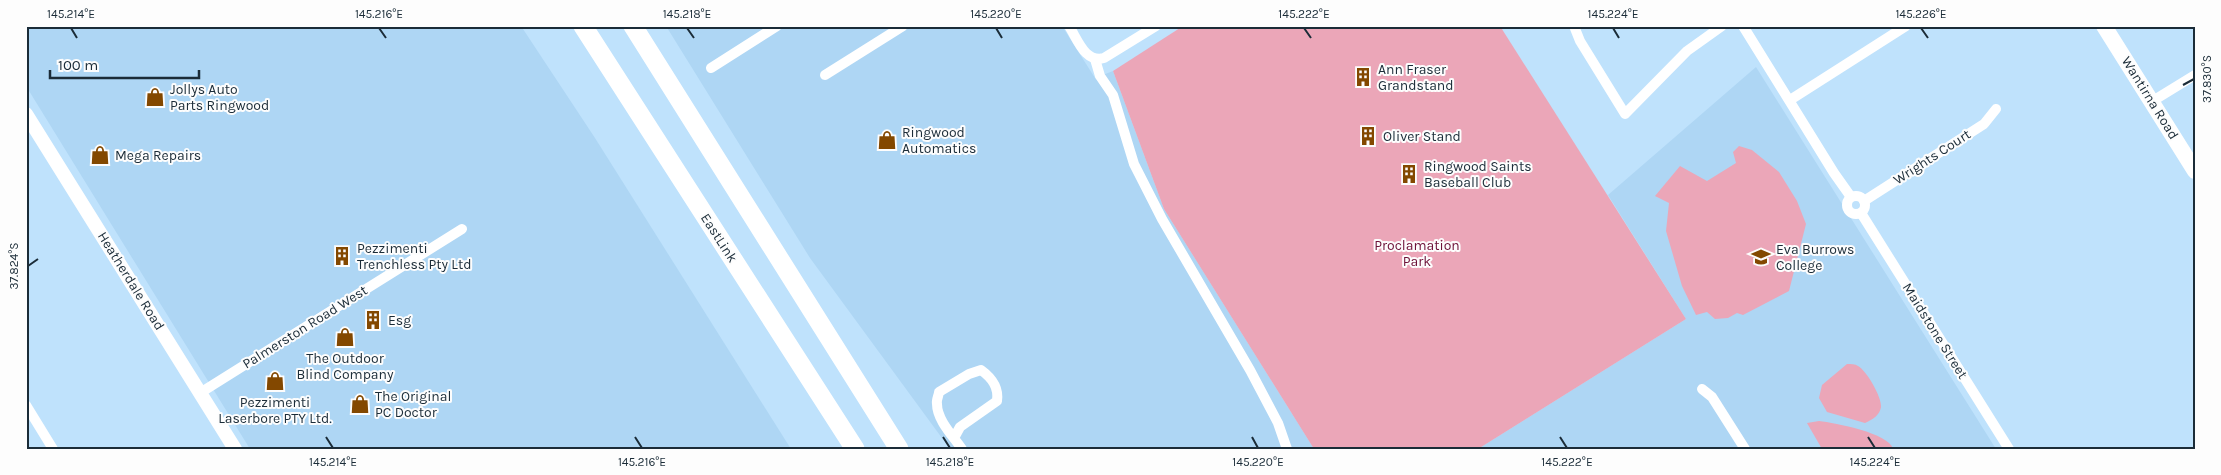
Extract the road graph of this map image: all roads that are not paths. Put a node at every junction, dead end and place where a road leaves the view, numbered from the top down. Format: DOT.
graph roads {
  1 [pos="583,26"];
  2 [pos="633,26"];
  3 [pos="777,26"];
  4 [pos="903,26"];
  5 [pos="1069,26"];
  6 [pos="1156,26"];
  7 [pos="1574,26"];
  8 [pos="1722,26"];
  9 [pos="1743,26"];
  10 [pos="1906,26"];
  11 [pos="2104,26"];
  12 [pos="1100,59"];
  13 [pos="711,68"];
  14 [pos="825,74"];
  15 [pos="2195,75"];
  16 [pos="1790,100"];
  17 [pos="2151,102"];
  18 [pos="1996,109"];
  19 [pos="26,114"];
  20 [pos="2195,171"];
  21 [pos="1852,197"];
  22 [pos="1864,201"];
  23 [pos="1861,213"];
  24 [pos="462,229"];
  25 [pos="1702,389"];
  26 [pos="200,393"];
  27 [pos="26,405"];
  28 [pos="954,438"];
  29 [pos="53,449"];
  30 [pos="235,449"];
  31 [pos="855,449"];
  32 [pos="899,449"];
  33 [pos="962,449"];
  34 [pos="1287,449"];
  35 [pos="1745,449"];
  36 [pos="2009,449"];
  1 -- 31 [label="highway, EastLink"];
  2 -- 32 [label="highway"];
  3 -- 13 [label="street"];
  4 -- 14 [label="street"];
  5 -- 12 [label="street"];
  6 -- 12 [label="street"];
  7 -- 8 [label="street"];
  9 -- 16 [label="street"];
  10 -- 16 [label="street"];
  11 -- 17 [label="main road, Wantirna Road"];
  12 -- 34 [label="street"];
  15 -- 17 [label="street"];
  16 -- 21 [label="street"];
  17 -- 20 [label="main road, Wantirna Road"];
  18 -- 22 [label="street, Wrights Court"];
  19 -- 26 [label="main road, Heatherdale Road"];
  21 -- 22 [label="street"];
  21 -- 23 [label="street"];
  22 -- 23 [label="street"];
  23 -- 36 [label="street, Maidstone Street"];
  24 -- 26 [label="street, Palmerston Road West"];
  25 -- 35 [label="street"];
  26 -- 30 [label="main road, Heatherdale Road"];
  27 -- 29 [label="street"];
  28 -- 28 [label="street"];
  28 -- 33 [label="street"];
}
